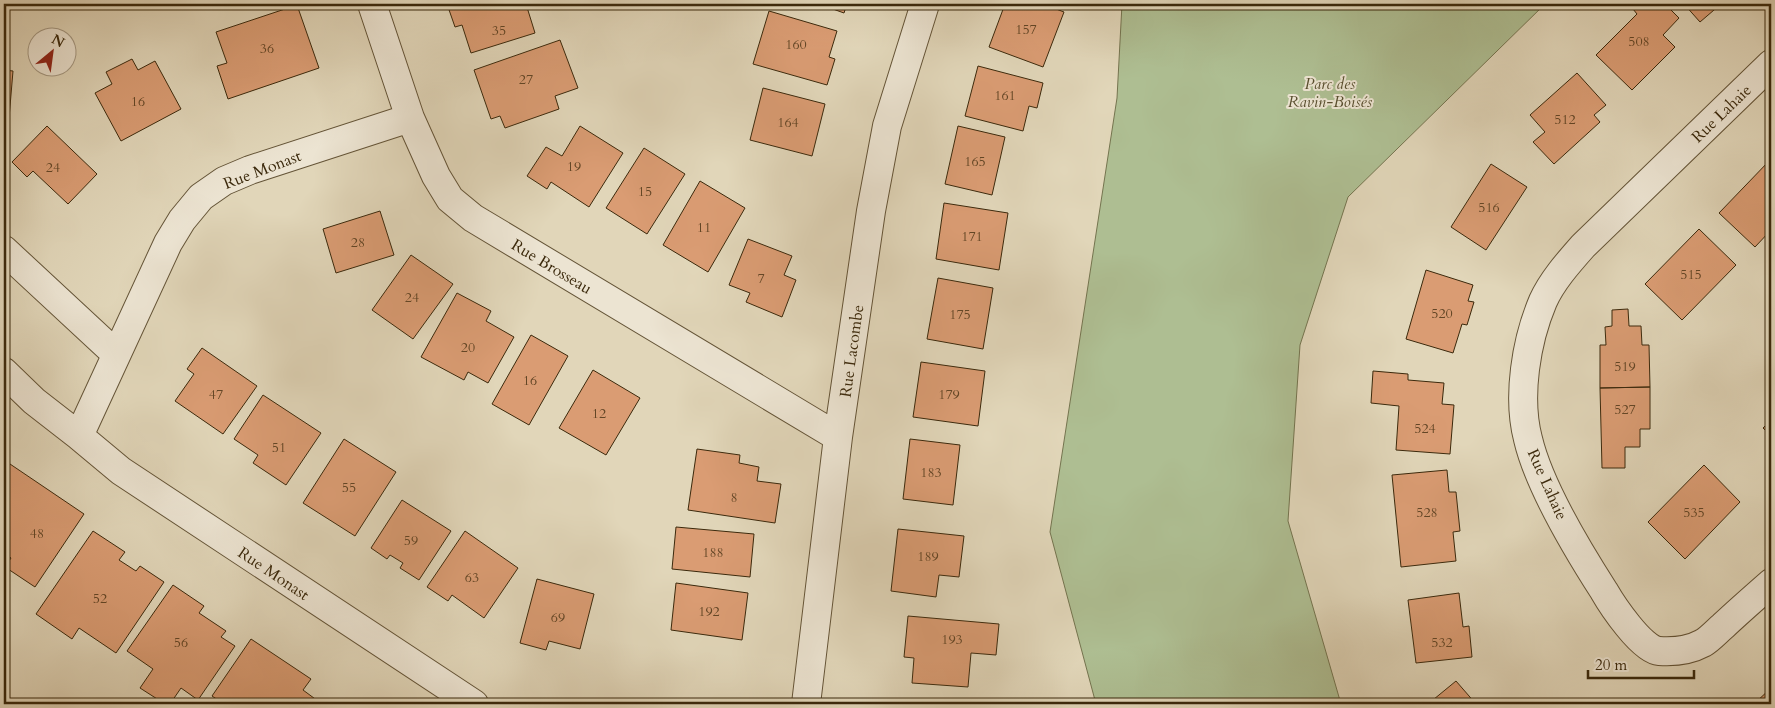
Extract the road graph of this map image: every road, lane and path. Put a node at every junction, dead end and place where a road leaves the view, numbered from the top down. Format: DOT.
graph roads {
  1 [pos="372,4"];
  2 [pos="925,4"];
  3 [pos="1771,64"];
  4 [pos="410,118"];
  5 [pos="4,250"];
  6 [pos="116,354"];
  7 [pos="4,372"];
  8 [pos="79,436"];
  9 [pos="838,437"];
  10 [pos="1771,583"];
  11 [pos="474,704"];
  12 [pos="806,704"];
  1 -- 4 [label="street, Rue Brosseau"];
  2 -- 9 [label="street, Rue Lacombe"];
  3 -- 10 [label="street, Rue Lahaie"];
  4 -- 6 [label="street, Rue Monast"];
  4 -- 9 [label="street, Rue Brosseau"];
  5 -- 6 [label="street"];
  6 -- 8 [label="street, Rue Monast"];
  7 -- 8 [label="street, Rue Monast"];
  8 -- 11 [label="street, Rue Monast"];
  9 -- 12 [label="street, Rue Lacombe"];
}
